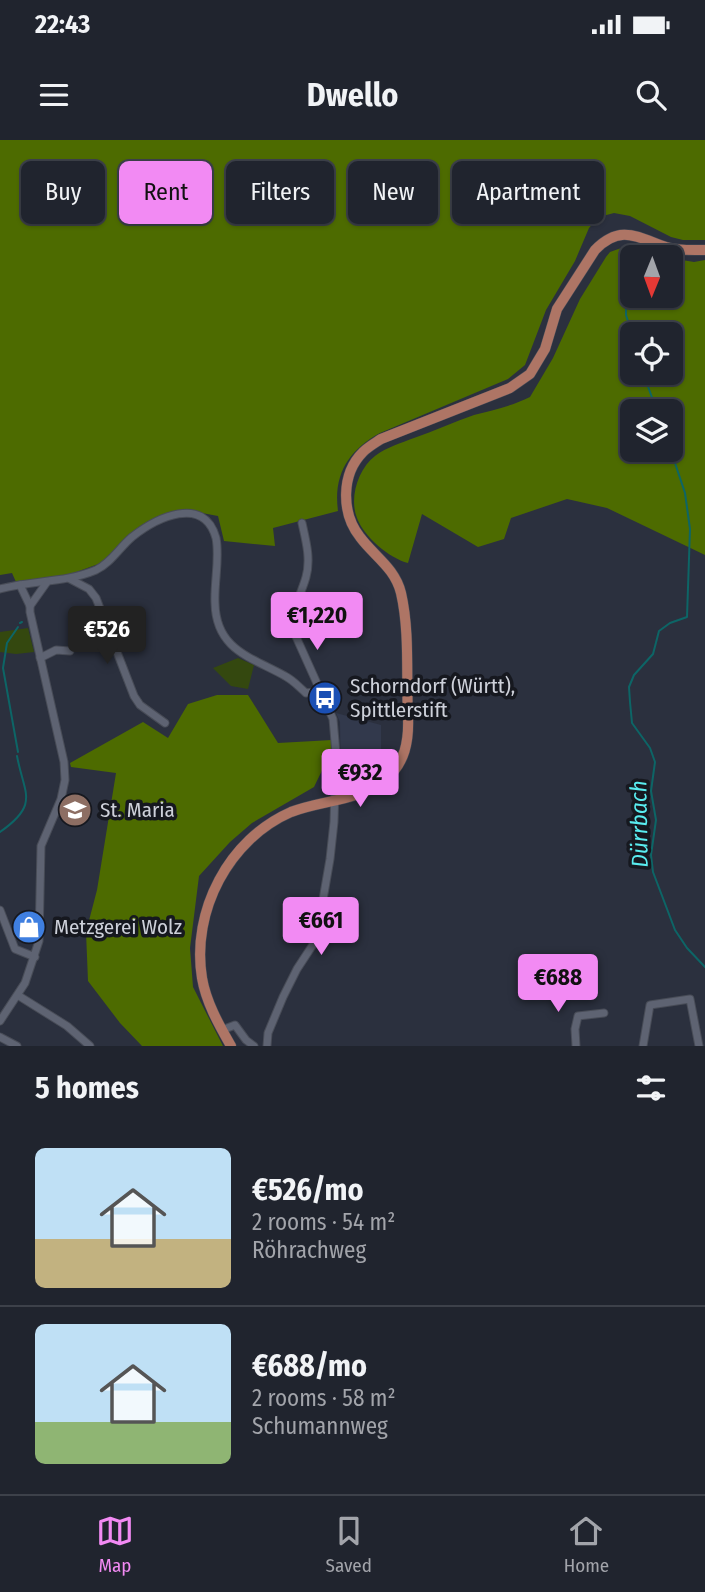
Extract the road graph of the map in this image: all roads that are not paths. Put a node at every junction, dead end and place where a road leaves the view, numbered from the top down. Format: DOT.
graph roads {
  1 [pos="705,250"];
  2 [pos="302,523"];
  3 [pos="70,579"];
  4 [pos="47,582"];
  5 [pos="20,585"];
  6 [pos="0,589"];
  7 [pos="30,606"];
  8 [pos="70,651"];
  9 [pos="40,658"];
  10 [pos="322,691"];
  11 [pos="165,723"];
  12 [pos="334,800"];
  13 [pos="0,910"];
  14 [pos="35,957"];
  15 [pos="19,996"];
  16 [pos="604,1013"];
  17 [pos="0,1021"];
  18 [pos="222,1030"];
  19 [pos="0,1038"];
  20 [pos="17,1046"];
  21 [pos="90,1046"];
  22 [pos="231,1046"];
  23 [pos="254,1046"];
  24 [pos="267,1046"];
  25 [pos="576,1046"];
  26 [pos="643,1046"];
  27 [pos="699,1046"];
  1 -- 12 [label="main road"];
  2 -- 10 [label="street"];
  3 -- 4 [label="street"];
  3 -- 10 [label="street"];
  3 -- 11 [label="street"];
  4 -- 5 [label="street"];
  4 -- 7 [label="street"];
  5 -- 6 [label="street"];
  5 -- 7 [label="street"];
  7 -- 9 [label="street"];
  8 -- 9 [label="street"];
  9 -- 14 [label="street"];
  10 -- 12 [label="street"];
  12 -- 18 [label="main road"];
  12 -- 24 [label="street"];
  13 -- 14 [label="street"];
  14 -- 15 [label="street"];
  15 -- 17 [label="street"];
  15 -- 21 [label="street"];
  16 -- 25 [label="street"];
  18 -- 22 [label="main road"];
  18 -- 23 [label="street"];
  19 -- 20 [label="street"];
  26 -- 27 [label="street"];
}
